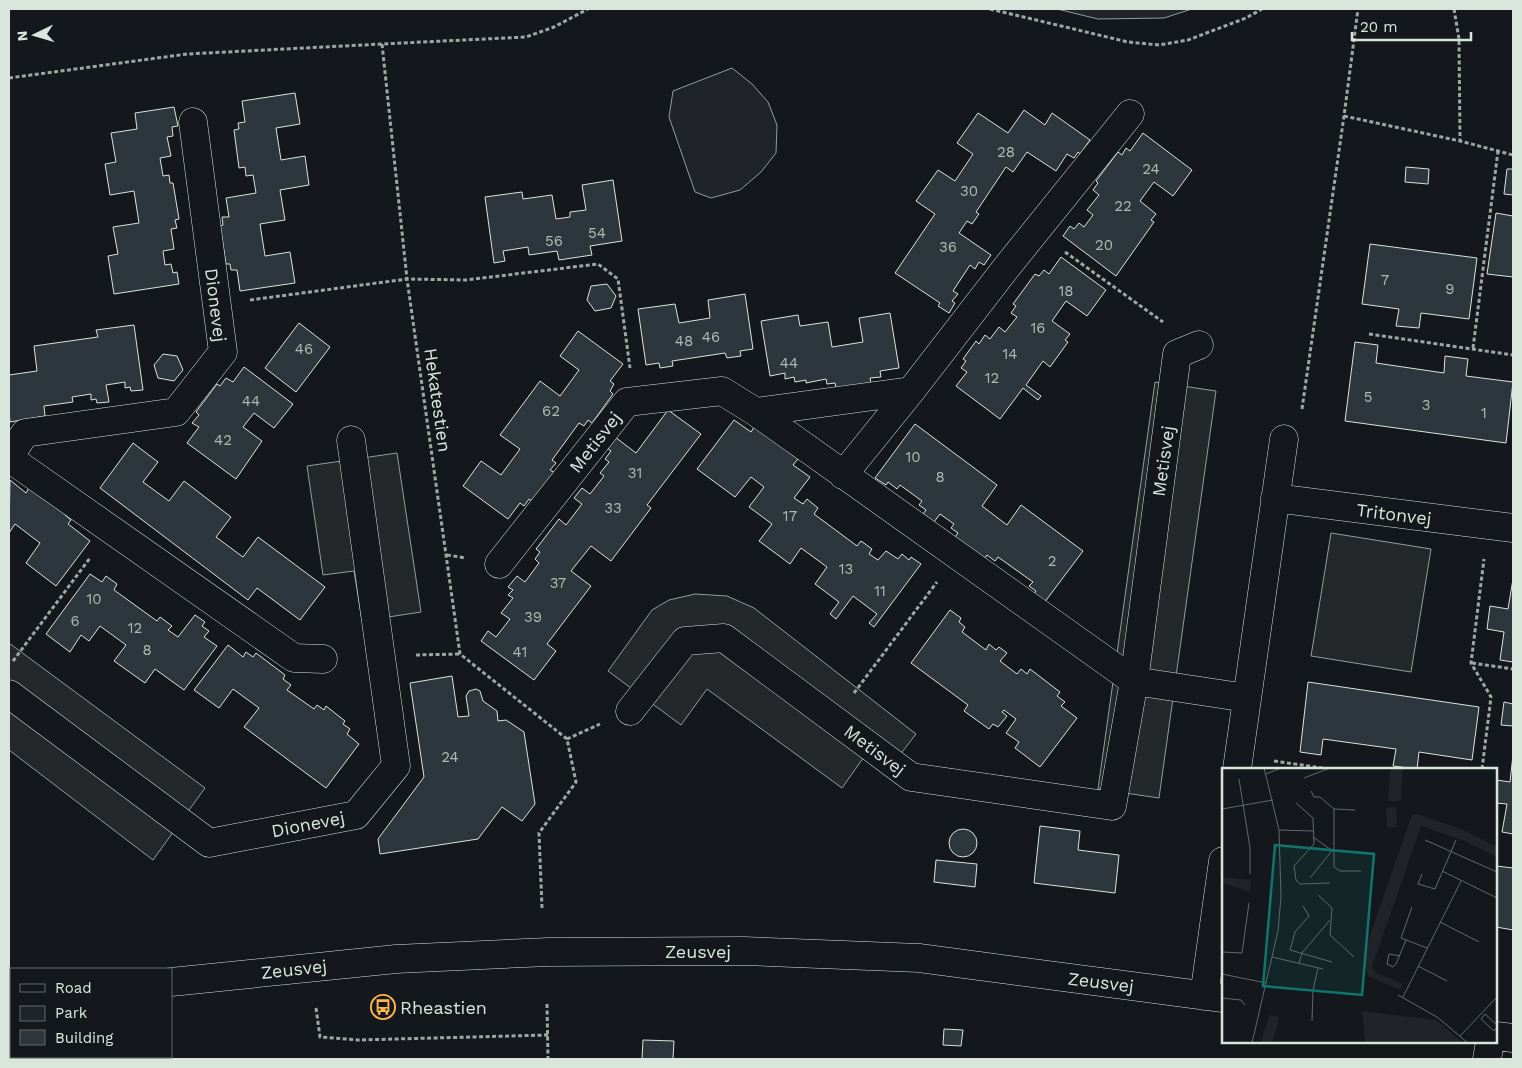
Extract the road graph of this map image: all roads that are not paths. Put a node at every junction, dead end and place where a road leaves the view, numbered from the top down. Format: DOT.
graph roads {
  1 [pos="1130,114"];
  2 [pos="192,122"];
  3 [pos="1188,350"];
  4 [pos="911,391"];
  5 [pos="756,412"];
  6 [pos="1284,439"];
  7 [pos="351,440"];
  8 [pos="9,457"];
  9 [pos="843,475"];
  10 [pos="1275,498"];
  11 [pos="1501,527"];
  12 [pos="499,564"];
  13 [pos="323,659"];
  14 [pos="1134,681"];
  15 [pos="9,694"];
  16 [pos="1247,698"];
  17 [pos="630,710"];
  18 [pos="1237,763"];
  19 [pos="1222,876"];
  20 [pos="172,982"];
  21 [pos="1214,997"];
  22 [pos="1497,1036"];
  23 [pos="1513,1038"];
  24 [pos="1490,1043"];
  25 [pos="1488,1059"];
  1 -- 4 [label="street"];
  2 -- 8 [label="street, Dionevej"];
  3 -- 14 [label="street, Metisvej"];
  4 -- 5 [label="street"];
  4 -- 9 [label="street"];
  5 -- 9 [label="street, Metisvej"];
  5 -- 12 [label="street, Metisvej"];
  6 -- 10 [label="street"];
  7 -- 15 [label="street, Dionevej"];
  8 -- 13 [label="street, Dionevej"];
  9 -- 14 [label="street, Metisvej"];
  10 -- 11 [label="street, Tritonvej"];
  10 -- 16 [label="street"];
  14 -- 16 [label="street, Metisvej"];
  14 -- 17 [label="street, Metisvej"];
  16 -- 18 [label="street"];
  19 -- 21 [label="street"];
  20 -- 21 [label="street, Zeusvej"];
  22 -- 23 [label="street"];
  24 -- 25 [label="street"];
}
